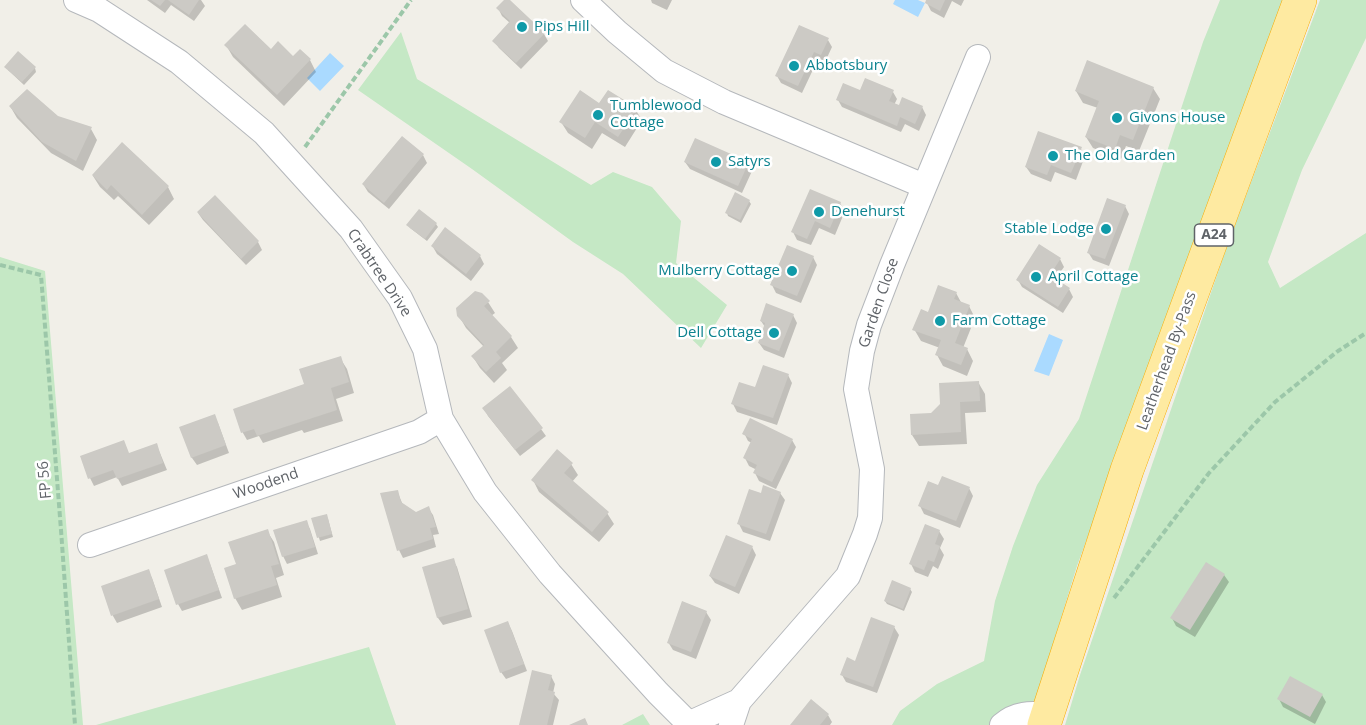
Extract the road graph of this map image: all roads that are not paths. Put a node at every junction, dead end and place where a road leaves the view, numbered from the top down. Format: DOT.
graph roads {
  1 [pos="76,0"];
  2 [pos="583,0"];
  3 [pos="1300,0"];
  4 [pos="978,57"];
  5 [pos="924,186"];
  6 [pos="441,419"];
  7 [pos="90,545"];
  8 [pos="739,700"];
  9 [pos="1046,720"];
  10 [pos="689,724"];
  11 [pos="731,725"];
  12 [pos="1002,725"];
  1 -- 6 [label="street, Crabtree Drive"];
  2 -- 5 [label="street"];
  3 -- 9 [label="highway, Leatherhead By-Pass / A24"];
  4 -- 5 [label="street, Garden Close"];
  5 -- 8 [label="street, Garden Close"];
  6 -- 7 [label="street, Woodend"];
  6 -- 10 [label="street, Crabtree Drive"];
  8 -- 10 [label="street, Garden Close"];
  8 -- 11 [label="street, Garden Close"];
  9 -- 12 [label="street"];
}
